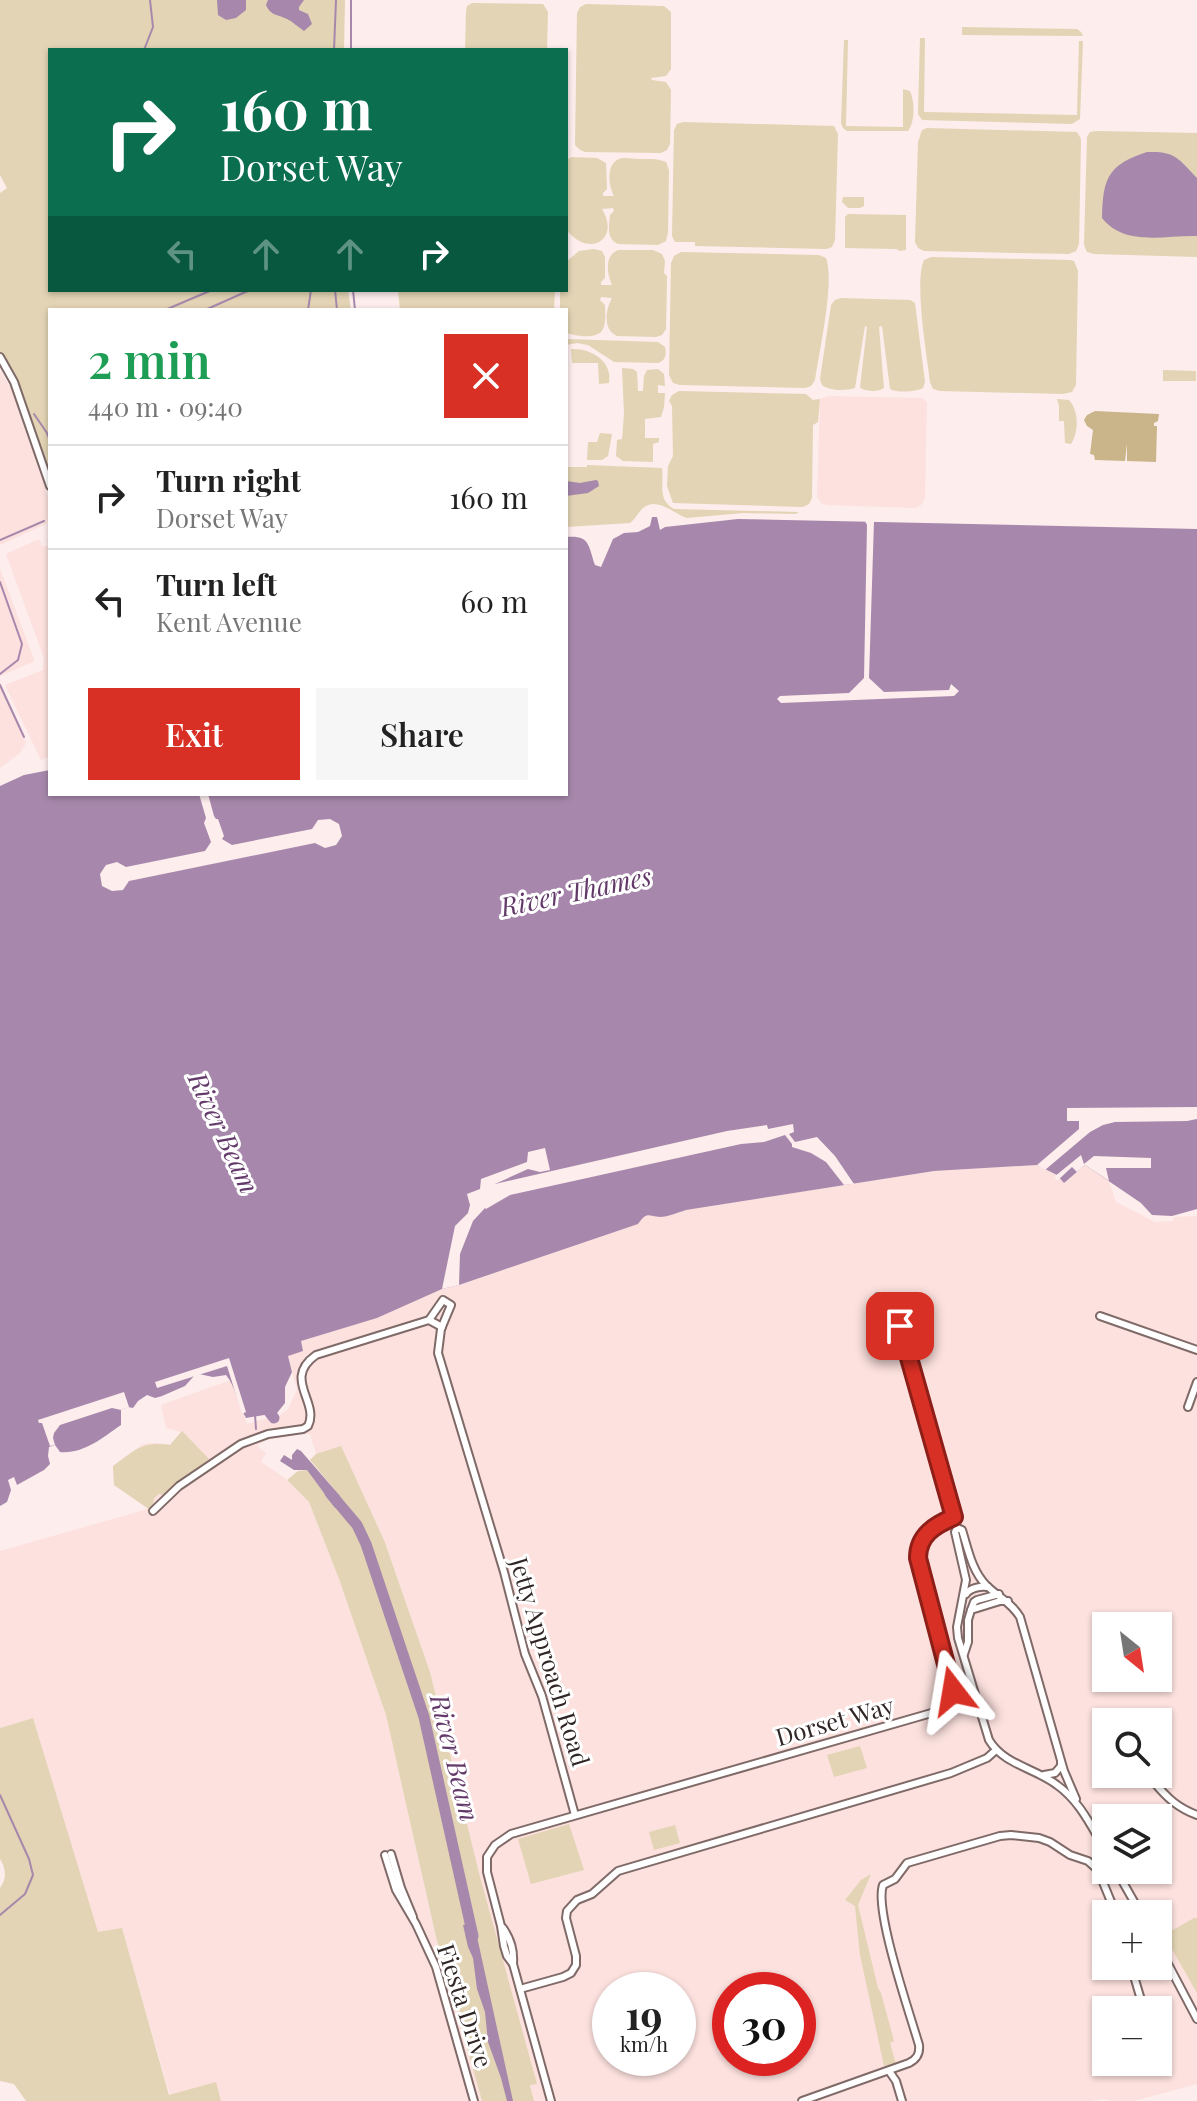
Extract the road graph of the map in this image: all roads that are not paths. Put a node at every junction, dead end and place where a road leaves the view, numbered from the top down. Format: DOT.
graph roads {
  1 [pos="0,357"];
  2 [pos="48,480"];
  3 [pos="878,1297"];
  4 [pos="1100,1316"];
  5 [pos="429,1320"];
  6 [pos="442,1327"];
  7 [pos="1197,1350"];
  8 [pos="1197,1382"];
  9 [pos="1188,1407"];
  10 [pos="153,1511"];
  11 [pos="954,1517"];
  12 [pos="957,1528"];
  13 [pos="988,1587"];
  14 [pos="999,1594"];
  15 [pos="964,1597"];
  16 [pos="1008,1601"];
  17 [pos="971,1610"];
  18 [pos="964,1657"];
  19 [pos="996,1750"];
  20 [pos="1061,1758"];
  21 [pos="1043,1774"];
  22 [pos="1159,1788"];
  23 [pos="1078,1805"];
  24 [pos="575,1815"];
  25 [pos="1197,1815"];
  26 [pos="1092,1828"];
  27 [pos="388,1854"];
  28 [pos="1110,1900"];
  29 [pos="1172,1972"];
  30 [pos="520,1989"];
  31 [pos="1197,2019"];
  32 [pos="889,2071"];
  33 [pos="474,2101"];
  34 [pos="551,2101"];
  35 [pos="802,2101"];
  36 [pos="902,2101"];
  1 -- 2 [label="street"];
  3 -- 11 [label="street"];
  4 -- 7 [label="street"];
  5 -- 6 [label="street"];
  5 -- 6 [label="street, Jetty Approach Road"];
  5 -- 10 [label="street"];
  6 -- 24 [label="street, Jetty Approach Road"];
  8 -- 9 [label="street"];
  11 -- 12 [label="street"];
  11 -- 24 [label="street, Dorset Way"];
  12 -- 13 [label="street"];
  12 -- 15 [label="street"];
  13 -- 14 [label="street"];
  13 -- 15 [label="street"];
  14 -- 16 [label="street"];
  14 -- 17 [label="street"];
  15 -- 18 [label="street"];
  16 -- 17 [label="street"];
  16 -- 20 [label="street"];
  17 -- 18 [label="street"];
  18 -- 19 [label="street"];
  19 -- 21 [label="street"];
  19 -- 30 [label="street"];
  20 -- 21 [label="street"];
  20 -- 23 [label="street"];
  21 -- 23 [label="street"];
  22 -- 25 [label="street"];
  23 -- 26 [label="street"];
  24 -- 30 [label="street, Dorset Way"];
  27 -- 33 [label="street, Fiesta Drive"];
  28 -- 32 [label="street"];
  29 -- 31 [label="street"];
  30 -- 34 [label="street"];
  32 -- 35 [label="street"];
  32 -- 36 [label="street"];
}
